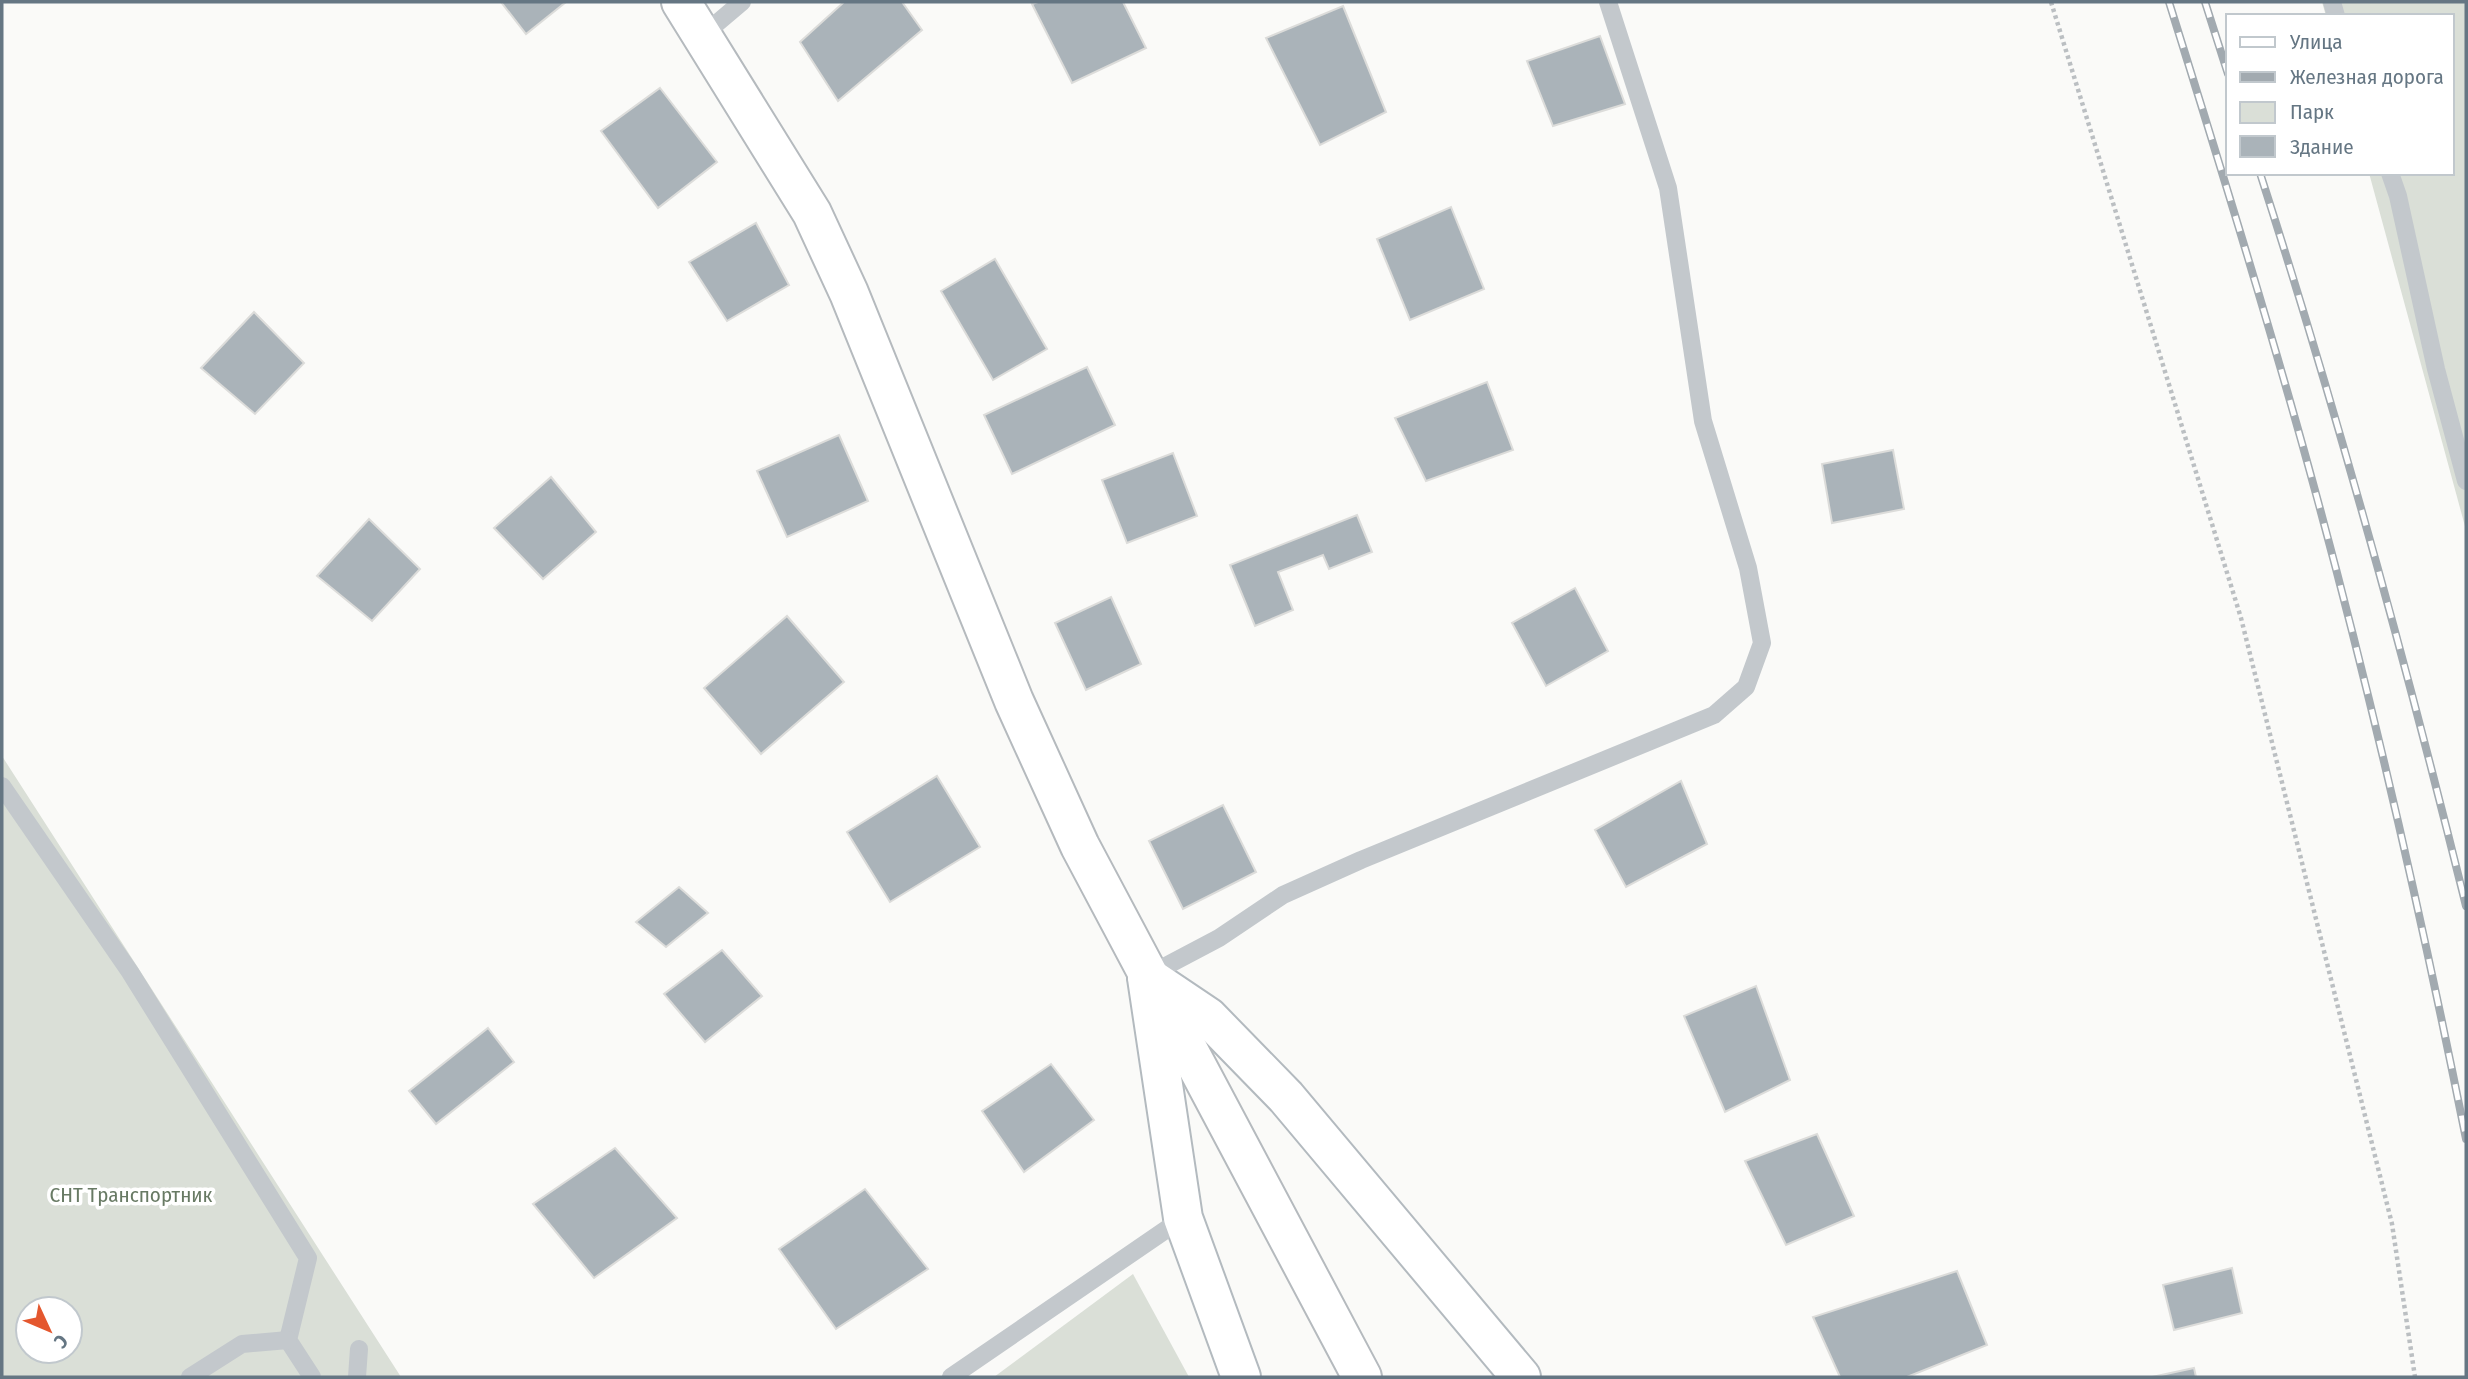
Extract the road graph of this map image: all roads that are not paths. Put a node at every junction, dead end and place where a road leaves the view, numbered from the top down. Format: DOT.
graph roads {
  1 [pos="681,2"];
  2 [pos="742,2"];
  3 [pos="1608,2"];
  4 [pos="703,35"];
  5 [pos="2391,175"];
  6 [pos="2466,481"];
  7 [pos="2,786"];
  8 [pos="1147,976"];
  9 [pos="1183,1218"];
  10 [pos="288,1340"];
  11 [pos="359,1349"];
  12 [pos="190,1377"];
  13 [pos="312,1377"];
  14 [pos="356,1377"];
  15 [pos="951,1377"];
  16 [pos="1241,1377"];
  17 [pos="1362,1377"];
  18 [pos="1521,1377"];
  1 -- 4 [label="main road"];
  2 -- 4 [label="lane"];
  3 -- 8 [label="lane"];
  4 -- 8 [label="main road"];
  5 -- 6 [label="lane"];
  7 -- 10 [label="lane"];
  8 -- 9 [label="main road"];
  8 -- 17 [label="main road"];
  8 -- 18 [label="main road"];
  9 -- 15 [label="lane"];
  9 -- 16 [label="main road"];
  10 -- 12 [label="lane"];
  10 -- 13 [label="lane"];
  11 -- 14 [label="lane"];
}
